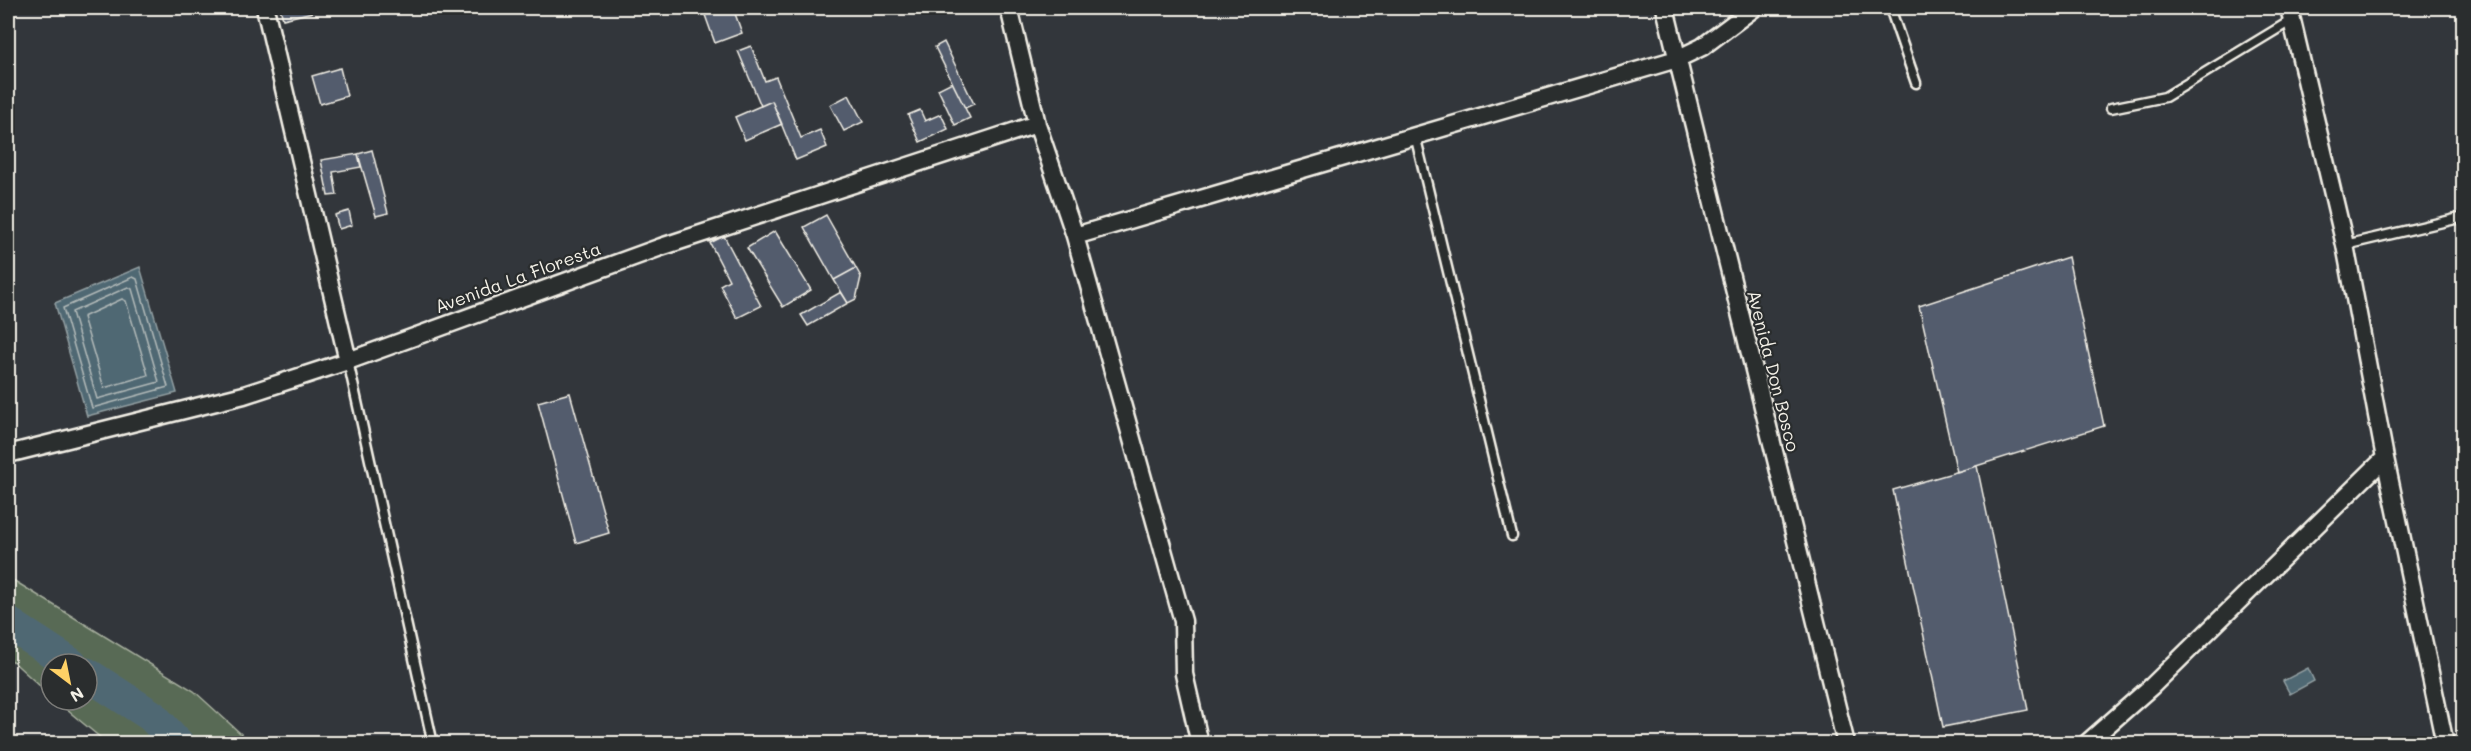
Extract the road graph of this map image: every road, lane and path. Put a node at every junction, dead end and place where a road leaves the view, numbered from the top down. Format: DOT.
graph roads {
  1 [pos="265,8"];
  2 [pos="1009,8"];
  3 [pos="1665,8"];
  4 [pos="1754,8"];
  5 [pos="1890,8"];
  6 [pos="2291,14"];
  7 [pos="1677,59"];
  8 [pos="1916,83"];
  9 [pos="2111,108"];
  10 [pos="1037,124"];
  11 [pos="1415,135"];
  12 [pos="2463,217"];
  13 [pos="1075,236"];
  14 [pos="2345,245"];
  15 [pos="348,361"];
  16 [pos="8,454"];
  17 [pos="2385,458"];
  18 [pos="1512,536"];
  19 [pos="433,744"];
  20 [pos="1200,744"];
  21 [pos="1846,744"];
  22 [pos="2086,744"];
  23 [pos="2445,744"];
  1 -- 15 [label="street"];
  2 -- 10 [label="street"];
  3 -- 7 [label="street, Avenida Don Bosco"];
  4 -- 7 [label="street"];
  5 -- 8 [label="lane"];
  6 -- 9 [label="lane"];
  6 -- 14 [label="street"];
  7 -- 11 [label="street"];
  7 -- 21 [label="street, Avenida Don Bosco"];
  10 -- 13 [label="street"];
  10 -- 15 [label="street, Avenida La Floresta"];
  11 -- 13 [label="street"];
  11 -- 18 [label="lane"];
  12 -- 14 [label="lane"];
  13 -- 20 [label="street"];
  14 -- 17 [label="street"];
  15 -- 16 [label="street, Avenida La Floresta"];
  15 -- 19 [label="lane"];
  17 -- 22 [label="street"];
  17 -- 23 [label="street"];
}
